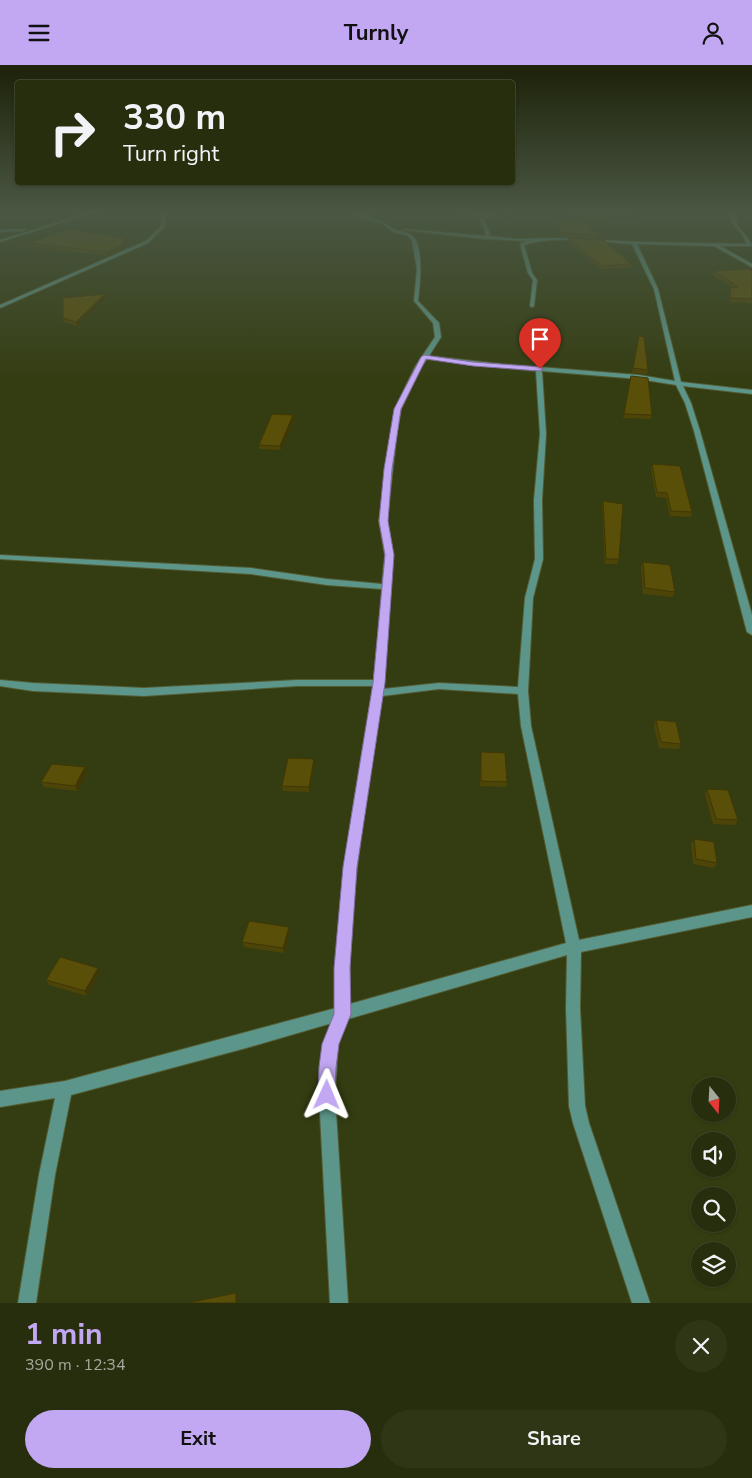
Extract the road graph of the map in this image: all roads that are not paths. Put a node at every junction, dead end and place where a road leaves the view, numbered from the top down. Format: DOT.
graph roads {
  1 [pos="89,268"];
  2 [pos="419,268"];
  3 [pos="529,268"];
  4 [pos="646,268"];
  5 [pos="532,306"];
  6 [pos="0,307"];
  7 [pos="424,357"];
  8 [pos="540,369"];
  9 [pos="678,383"];
  10 [pos="752,392"];
  11 [pos="0,557"];
  12 [pos="387,587"];
  13 [pos="752,632"];
  14 [pos="0,683"];
  15 [pos="378,688"];
  16 [pos="523,691"];
  17 [pos="752,911"];
  18 [pos="574,947"];
  19 [pos="343,1014"];
  20 [pos="65,1089"];
  21 [pos="0,1099"];
  22 [pos="27,1303"];
  23 [pos="339,1303"];
  24 [pos="641,1303"];
  1 -- 6 [label="street"];
  2 -- 7 [label="street"];
  3 -- 5 [label="street"];
  4 -- 9 [label="street"];
  7 -- 8 [label="street"];
  7 -- 12 [label="street"];
  8 -- 9 [label="street"];
  8 -- 16 [label="street"];
  9 -- 10 [label="street"];
  9 -- 13 [label="street"];
  11 -- 12 [label="street"];
  12 -- 15 [label="street"];
  14 -- 15 [label="street"];
  15 -- 16 [label="street"];
  15 -- 19 [label="street"];
  16 -- 18 [label="street"];
  17 -- 18 [label="street"];
  18 -- 19 [label="street"];
  18 -- 24 [label="street"];
  19 -- 20 [label="street"];
  19 -- 23 [label="street"];
  20 -- 21 [label="street"];
  20 -- 22 [label="street"];
}
